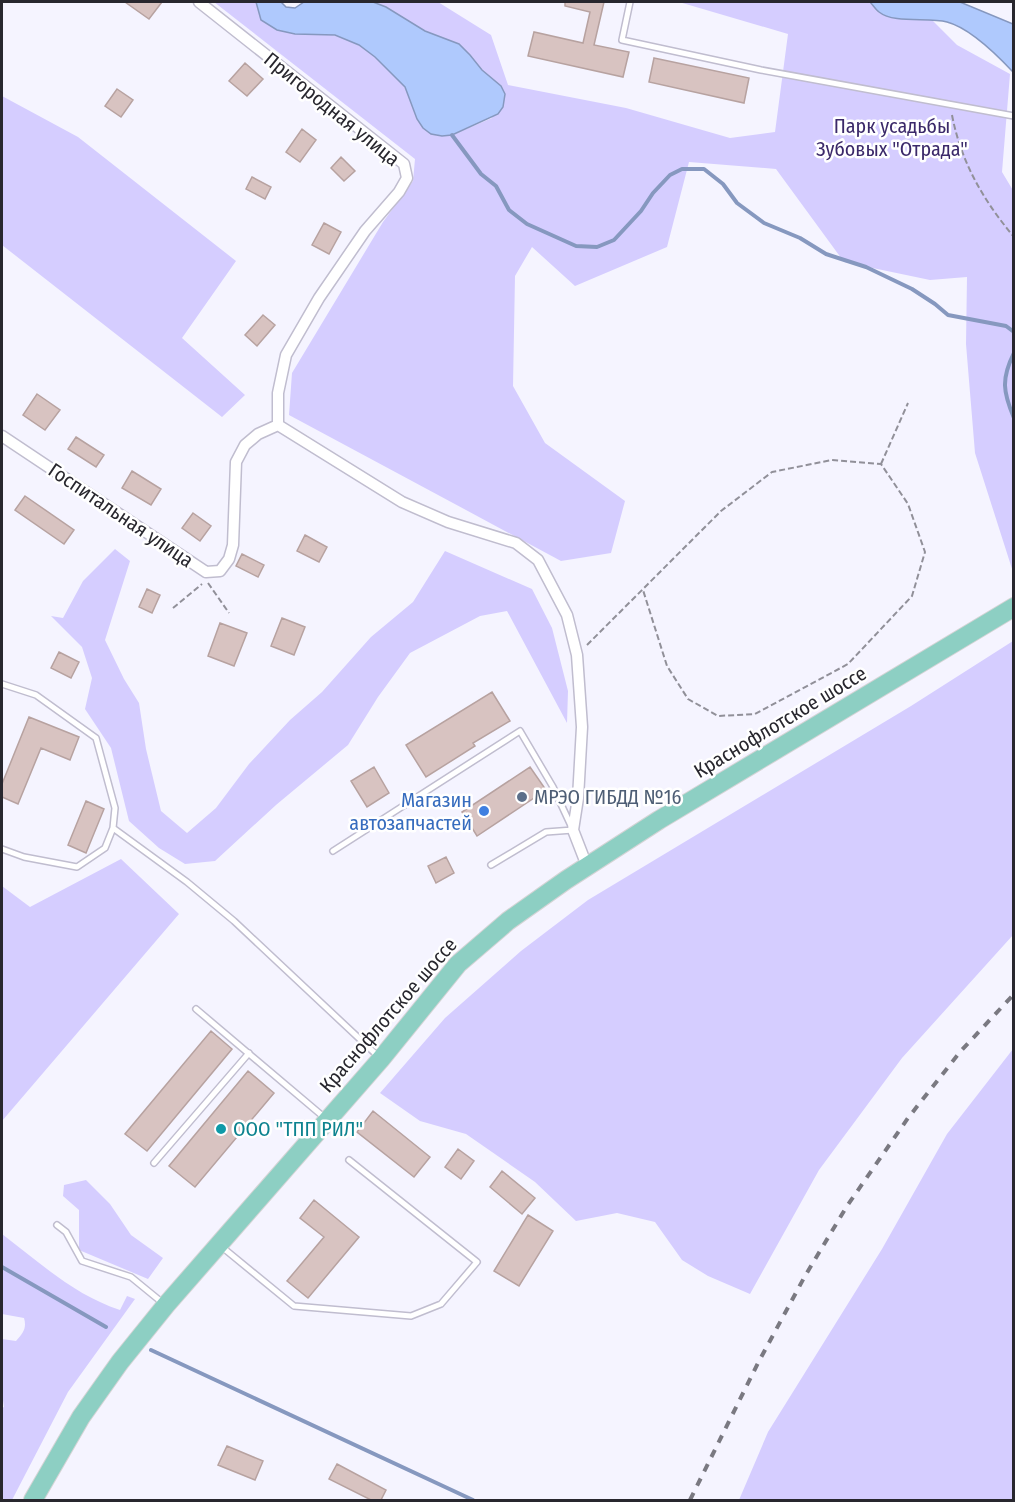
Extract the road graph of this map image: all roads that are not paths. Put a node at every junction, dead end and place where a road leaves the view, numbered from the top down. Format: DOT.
graph roads {
  1 [pos="199,2"];
  2 [pos="630,2"];
  3 [pos="1014,116"];
  4 [pos="278,425"];
  5 [pos="2,436"];
  6 [pos="1014,607"];
  7 [pos="2,684"];
  8 [pos="112,828"];
  9 [pos="573,830"];
  10 [pos="2,849"];
  11 [pos="333,851"];
  12 [pos="490,865"];
  13 [pos="587,866"];
  14 [pos="196,1009"];
  15 [pos="249,1053"];
  16 [pos="381,1059"];
  17 [pos="327,1119"];
  18 [pos="349,1160"];
  19 [pos="154,1162"];
  20 [pos="57,1225"];
  21 [pos="218,1244"];
  22 [pos="166,1305"];
  23 [pos="33,1500"];
  1 -- 4 [label="street, Пригородная улица"];
  2 -- 3 [label="lane"];
  4 -- 5 [label="street, Госпитальная улица"];
  4 -- 9 [label="street"];
  6 -- 13 [label="main road, Краснофлотское шоссе"];
  7 -- 8 [label="lane"];
  8 -- 10 [label="lane"];
  8 -- 16 [label="lane"];
  9 -- 11 [label="lane"];
  9 -- 12 [label="lane"];
  9 -- 13 [label="street"];
  13 -- 16 [label="main road, Краснофлотское шоссе"];
  14 -- 15 [label="lane"];
  15 -- 17 [label="lane"];
  15 -- 19 [label="lane"];
  16 -- 17 [label="main road, Краснофлотское шоссе"];
  17 -- 21 [label="main road, Краснофлотское шоссе"];
  18 -- 21 [label="lane"];
  20 -- 22 [label="lane"];
  21 -- 22 [label="main road, Краснофлотское шоссе"];
  22 -- 23 [label="main road, Краснофлотское шоссе"];
}
